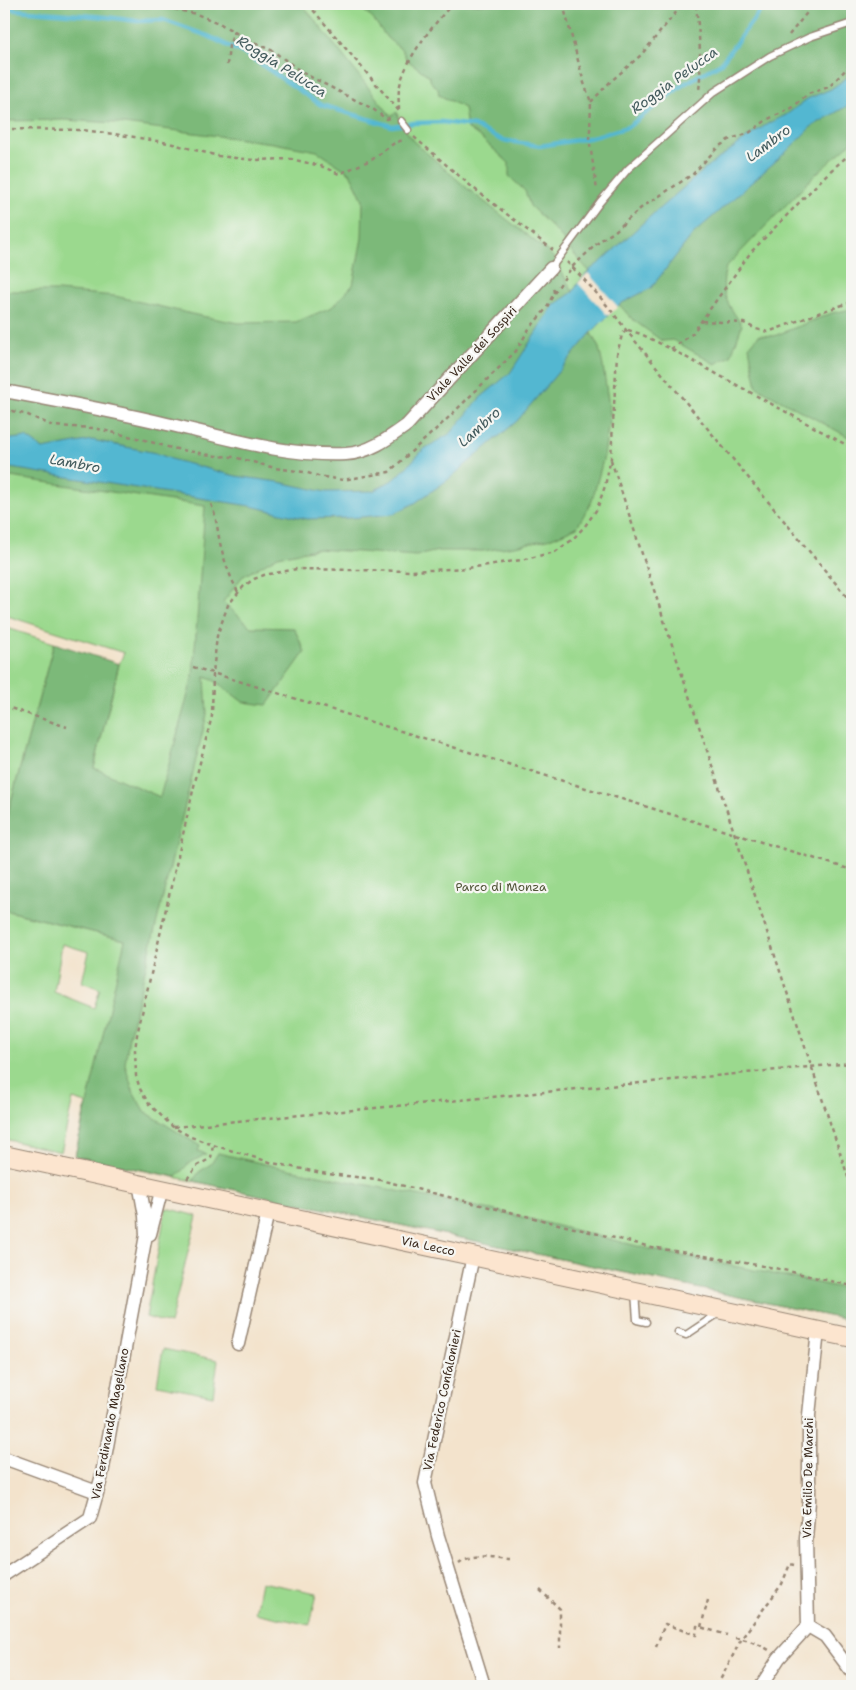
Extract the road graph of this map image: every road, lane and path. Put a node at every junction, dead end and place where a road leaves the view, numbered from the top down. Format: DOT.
graph roads {
  1 [pos="151,4"];
  2 [pos="308,4"];
  3 [pos="452,4"];
  4 [pos="563,4"];
  5 [pos="683,4"];
  6 [pos="687,4"];
  7 [pos="697,4"];
  8 [pos="810,4"];
  9 [pos="852,23"];
  10 [pos="234,32"];
  11 [pos="770,56"];
  12 [pos="852,63"];
  13 [pos="228,65"];
  14 [pos="591,102"];
  15 [pos="697,106"];
  16 [pos="399,111"];
  17 [pos="400,118"];
  18 [pos="4,129"];
  19 [pos="408,130"];
  20 [pos="852,154"];
  21 [pos="600,202"];
  22 [pos="561,256"];
  23 [pos="572,267"];
  24 [pos="551,268"];
  25 [pos="554,293"];
  26 [pos="852,302"];
  27 [pos="702,321"];
  28 [pos="626,330"];
  29 [pos="671,349"];
  30 [pos="4,391"];
  31 [pos="4,409"];
  32 [pos="852,448"];
  33 [pos="611,458"];
  34 [pos="211,504"];
  35 [pos="238,592"];
  36 [pos="852,603"];
  37 [pos="194,667"];
  38 [pos="213,673"];
  39 [pos="4,706"];
  40 [pos="67,728"];
  41 [pos="734,834"];
  42 [pos="852,870"];
  43 [pos="852,1063"];
  44 [pos="812,1067"];
  45 [pos="173,1127"];
  46 [pos="213,1146"];
  47 [pos="4,1155"];
  48 [pos="139,1183"];
  49 [pos="162,1188"];
  50 [pos="852,1189"];
  51 [pos="184,1193"];
  52 [pos="268,1212"];
  53 [pos="473,1256"];
  54 [pos="142,1258"];
  55 [pos="852,1286"];
  56 [pos="634,1291"];
  57 [pos="722,1311"];
  58 [pos="646,1322"];
  59 [pos="818,1331"];
  60 [pos="678,1332"];
  61 [pos="852,1338"];
  62 [pos="238,1344"];
  63 [pos="4,1458"];
  64 [pos="97,1492"];
  65 [pos="509,1559"];
  66 [pos="464,1560"];
  67 [pos="808,1566"];
  68 [pos="4,1575"];
  69 [pos="540,1590"];
  70 [pos="708,1600"];
  71 [pos="808,1626"];
  72 [pos="701,1627"];
  73 [pos="727,1635"];
  74 [pos="736,1638"];
  75 [pos="742,1638"];
  76 [pos="762,1646"];
  77 [pos="656,1647"];
  78 [pos="560,1648"];
  79 [pos="852,1672"];
  80 [pos="484,1686"];
  81 [pos="717,1686"];
  82 [pos="761,1686"];
  1 -- 10 [label="path"];
  2 -- 16 [label="path"];
  3 -- 16 [label="path"];
  4 -- 14 [label="path"];
  5 -- 14 [label="path"];
  6 -- 7 [label="path"];
  7 -- 15 [label="path"];
  8 -- 11 [label="path"];
  9 -- 11 [label="lane, Viale Valle dei Sospiri"];
  10 -- 13 [label="path"];
  10 -- 17 [label="path"];
  11 -- 15 [label="lane, Viale Valle dei Sospiri"];
  12 -- 23 [label="path"];
  14 -- 21 [label="path"];
  15 -- 21 [label="lane, Viale Valle dei Sospiri"];
  16 -- 17 [label="path"];
  17 -- 19 [label="lane"];
  18 -- 22 [label="path"];
  20 -- 27 [label="path"];
  21 -- 22 [label="lane, Viale Valle dei Sospiri"];
  22 -- 23 [label="path"];
  22 -- 24 [label="lane, Viale Valle dei Sospiri"];
  23 -- 25 [label="path"];
  23 -- 28 [label="path"];
  24 -- 25 [label="path"];
  24 -- 30 [label="street, Viale Valle dei Sospiri"];
  25 -- 31 [label="path"];
  26 -- 27 [label="path"];
  27 -- 29 [label="path"];
  28 -- 29 [label="path"];
  28 -- 33 [label="path"];
  28 -- 36 [label="path"];
  29 -- 32 [label="path"];
  33 -- 35 [label="path"];
  33 -- 41 [label="path"];
  34 -- 35 [label="path"];
  35 -- 38 [label="path"];
  37 -- 38 [label="path"];
  38 -- 41 [label="path"];
  38 -- 45 [label="path"];
  39 -- 40 [label="path"];
  41 -- 42 [label="path"];
  41 -- 44 [label="path"];
  43 -- 44 [label="path"];
  44 -- 45 [label="path"];
  44 -- 50 [label="path"];
  45 -- 46 [label="path"];
  46 -- 51 [label="path"];
  46 -- 55 [label="path"];
  47 -- 48 [label="main road, Via Lecco"];
  48 -- 49 [label="main road, Via Lecco"];
  48 -- 54 [label="street, Via Ferdinando Magellano"];
  49 -- 51 [label="main road, Via Lecco"];
  49 -- 54 [label="street, Via Ferdinando Magellano"];
  51 -- 52 [label="main road, Via Lecco"];
  52 -- 53 [label="main road, Via Lecco"];
  52 -- 62 [label="street"];
  53 -- 56 [label="main road, Via Lecco"];
  53 -- 80 [label="street, Via Federico Confalonieri"];
  54 -- 64 [label="street, Via Ferdinando Magellano"];
  56 -- 57 [label="main road, Via Lecco"];
  56 -- 58 [label="lane"];
  57 -- 59 [label="main road, Via Lecco"];
  57 -- 60 [label="lane"];
  59 -- 61 [label="main road, Via Lecco"];
  59 -- 67 [label="street, Via Emilio De Marchi"];
  63 -- 64 [label="street"];
  64 -- 68 [label="street, Via Ferdinando Magellano"];
  65 -- 66 [label="path"];
  67 -- 71 [label="street, Via Emilio De Marchi"];
  67 -- 75 [label="path"];
  69 -- 78 [label="path"];
  70 -- 72 [label="path"];
  71 -- 79 [label="street"];
  71 -- 82 [label="street"];
  72 -- 73 [label="path"];
  72 -- 77 [label="path"];
  74 -- 75 [label="path"];
  75 -- 76 [label="path"];
  75 -- 81 [label="path"];
}
